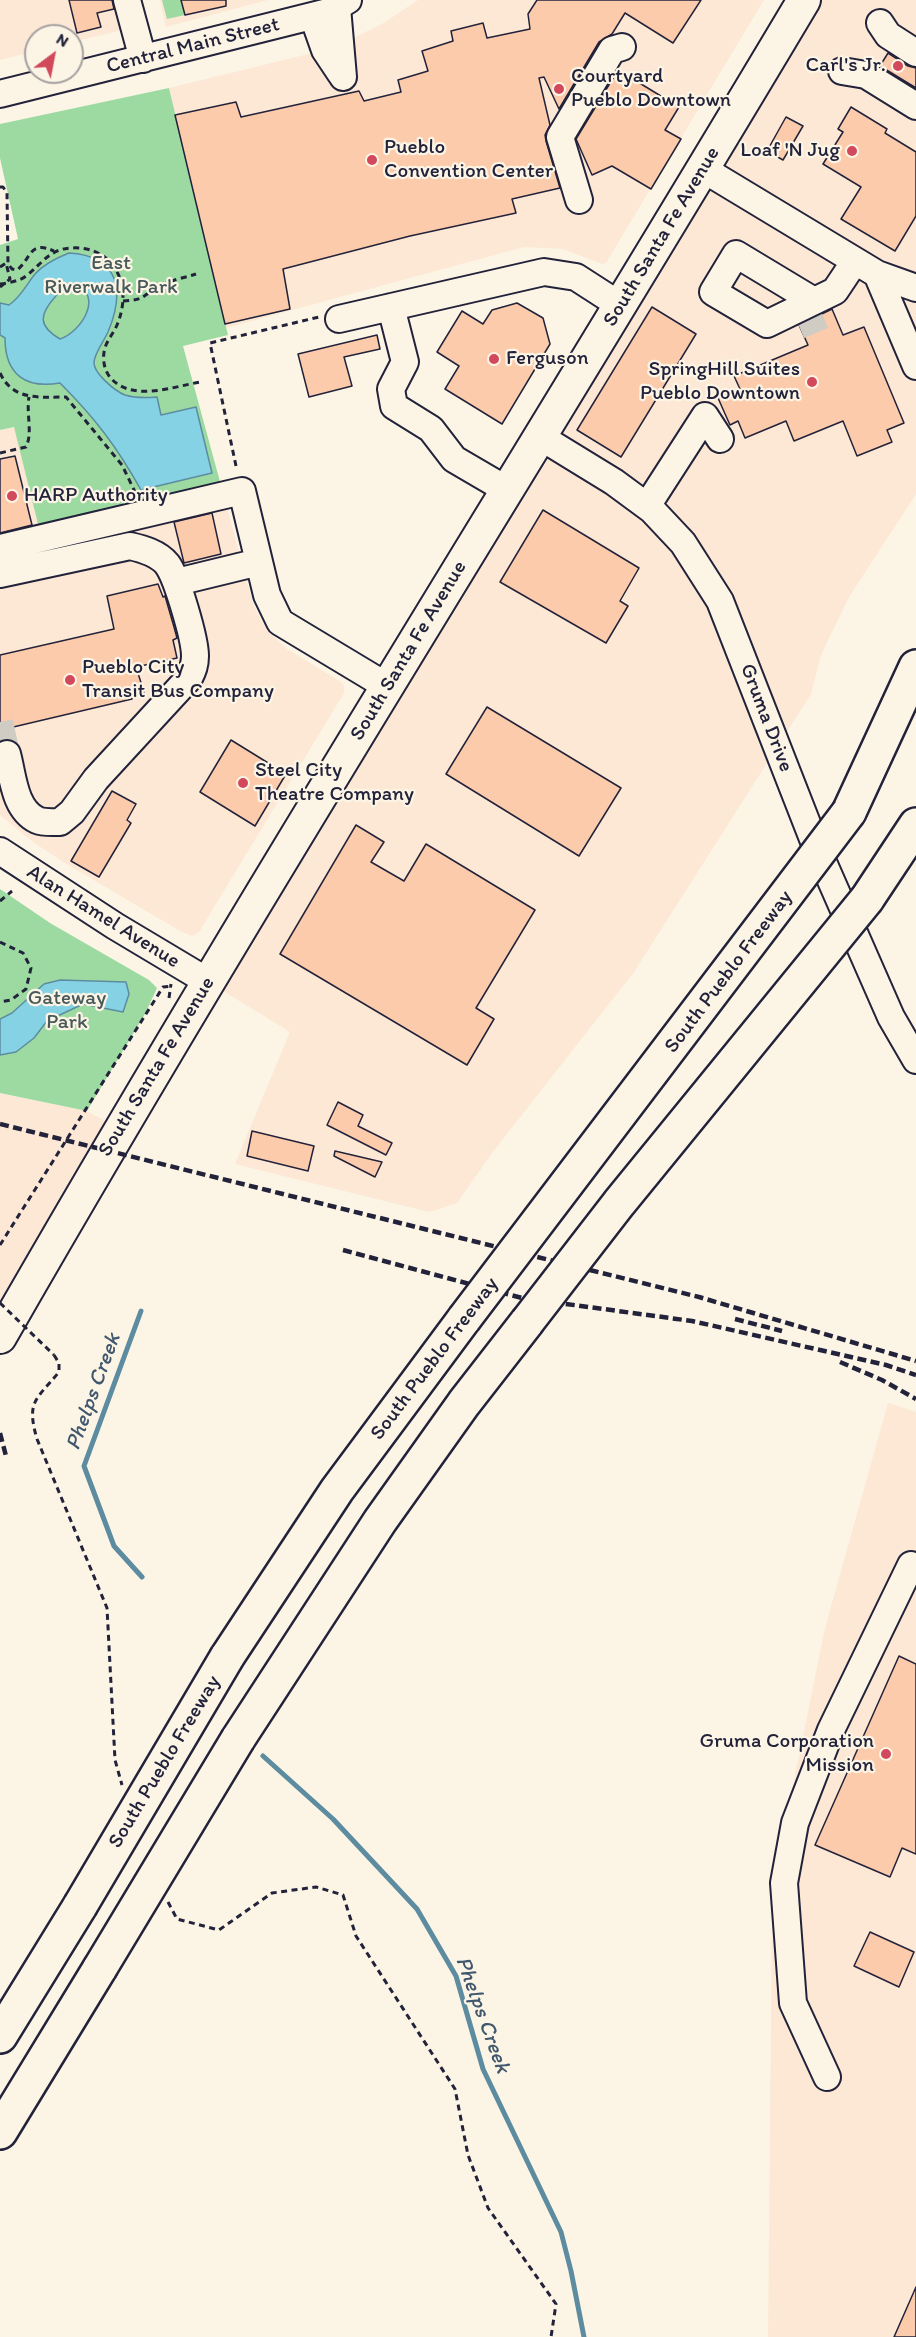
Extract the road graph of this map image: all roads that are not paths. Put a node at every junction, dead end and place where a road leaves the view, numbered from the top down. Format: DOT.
graph roads {
  1 [pos="127,0"];
  2 [pos="804,0"];
  3 [pos="342,3"];
  4 [pos="313,16"];
  5 [pos="880,23"];
  6 [pos="622,47"];
  7 [pos="916,53"];
  8 [pos="143,59"];
  9 [pos="843,71"];
  10 [pos="0,93"];
  11 [pos="916,106"];
  12 [pos="704,170"];
  13 [pos="579,200"];
  14 [pos="855,261"];
  15 [pos="877,274"];
  16 [pos="916,288"];
  17 [pos="828,301"];
  18 [pos="621,306"];
  19 [pos="391,308"];
  20 [pos="329,318"];
  21 [pos="772,321"];
  22 [pos="800,326"];
  23 [pos="916,366"];
  24 [pos="540,436"];
  25 [pos="720,439"];
  26 [pos="507,490"];
  27 [pos="647,506"];
  28 [pos="0,548"];
  29 [pos="259,562"];
  30 [pos="0,574"];
  31 [pos="177,582"];
  32 [pos="916,667"];
  33 [pos="388,687"];
  34 [pos="916,712"];
  35 [pos="8,754"];
  36 [pos="849,812"];
  37 [pos="916,825"];
  38 [pos="0,851"];
  39 [pos="916,857"];
  40 [pos="867,899"];
  41 [pos="207,981"];
  42 [pos="916,1060"];
  43 [pos="0,1336"];
  44 [pos="916,1567"];
  45 [pos="0,2036"];
  46 [pos="827,2078"];
  47 [pos="0,2132"];
  1 -- 8 [label="street"];
  2 -- 12 [label="main road, South Santa Fe Avenue"];
  3 -- 4 [label="street, Central Main Street"];
  3 -- 4 [label="street"];
  4 -- 8 [label="street, Central Main Street"];
  5 -- 7 [label="street"];
  6 -- 13 [label="street"];
  8 -- 10 [label="street, Central Main Street"];
  9 -- 11 [label="street"];
  12 -- 14 [label="street"];
  12 -- 18 [label="main road, South Santa Fe Avenue"];
  14 -- 15 [label="street"];
  14 -- 17 [label="street"];
  15 -- 16 [label="street"];
  15 -- 23 [label="street"];
  17 -- 21 [label="street"];
  17 -- 21 [label="street"];
  18 -- 19 [label="street"];
  18 -- 24 [label="main road, South Santa Fe Avenue"];
  19 -- 20 [label="street"];
  19 -- 26 [label="street"];
  21 -- 22 [label="street"];
  24 -- 26 [label="main road, South Santa Fe Avenue"];
  24 -- 27 [label="street, Gruma Drive"];
  25 -- 27 [label="street"];
  26 -- 33 [label="main road, South Santa Fe Avenue"];
  27 -- 42 [label="street, Gruma Drive"];
  28 -- 29 [label="street"];
  29 -- 31 [label="street"];
  29 -- 33 [label="street"];
  30 -- 31 [label="street"];
  31 -- 35 [label="street"];
  32 -- 36 [label="highway"];
  33 -- 41 [label="main road, South Santa Fe Avenue"];
  34 -- 36 [label="highway, South Pueblo Freeway"];
  36 -- 45 [label="highway, South Pueblo Freeway, bridge"];
  37 -- 40 [label="highway"];
  38 -- 41 [label="street, Alan Hamel Avenue"];
  39 -- 40 [label="highway"];
  40 -- 47 [label="highway, bridge"];
  41 -- 43 [label="main road, South Santa Fe Avenue"];
  44 -- 46 [label="street"];
}
